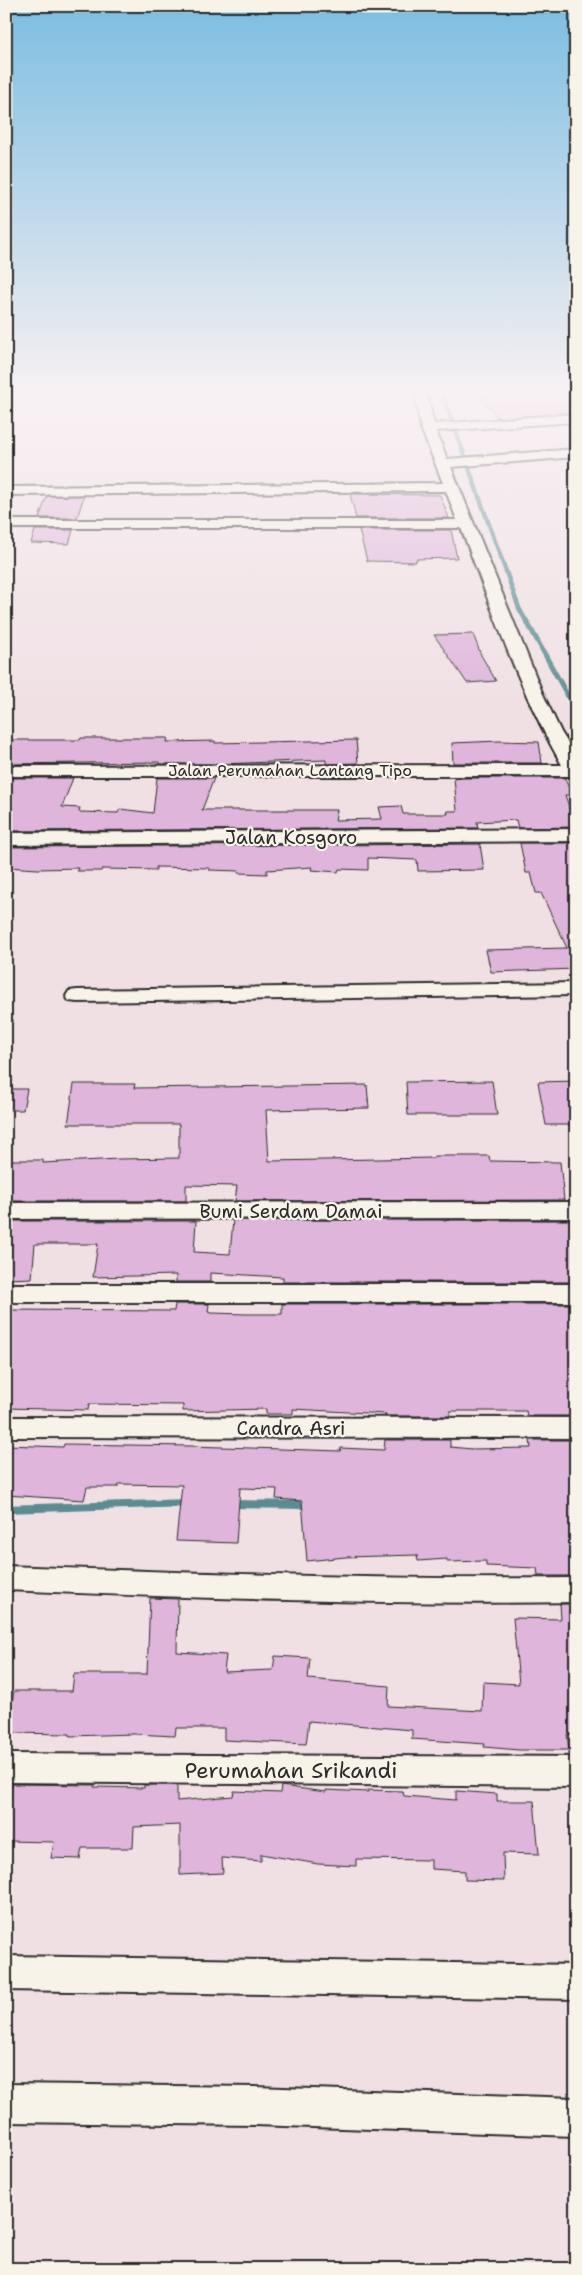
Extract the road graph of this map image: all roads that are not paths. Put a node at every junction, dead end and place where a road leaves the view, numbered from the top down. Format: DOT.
graph roads {
  1 [pos="456,502"];
  2 [pos="6,524"];
  3 [pos="465,524"];
  4 [pos="6,771"];
  5 [pos="575,771"];
  6 [pos="576,835"];
  7 [pos="6,839"];
  8 [pos="576,989"];
  9 [pos="77,996"];
  10 [pos="576,1210"];
  11 [pos="6,1211"];
  12 [pos="6,1293"];
  13 [pos="576,1293"];
  14 [pos="6,1428"];
  15 [pos="576,1428"];
  16 [pos="6,1578"];
  17 [pos="576,1590"];
  18 [pos="6,1768"];
  19 [pos="576,1772"];
  20 [pos="6,1973"];
  21 [pos="576,1982"];
  22 [pos="6,2103"];
  23 [pos="576,2117"];
  1 -- 3 [label="street"];
  2 -- 3 [label="street"];
  3 -- 5 [label="street"];
  4 -- 5 [label="street, Jalan Perumahan Lantang Tipo"];
  6 -- 7 [label="street, Jalan Kosgoro"];
  8 -- 9 [label="street"];
  10 -- 11 [label="street, Bumi Serdam Damai"];
  12 -- 13 [label="street"];
  14 -- 15 [label="street, Candra Asri"];
  16 -- 17 [label="street"];
  18 -- 19 [label="street, Perumahan Srikandi"];
  20 -- 21 [label="street"];
  22 -- 23 [label="street"];
}
